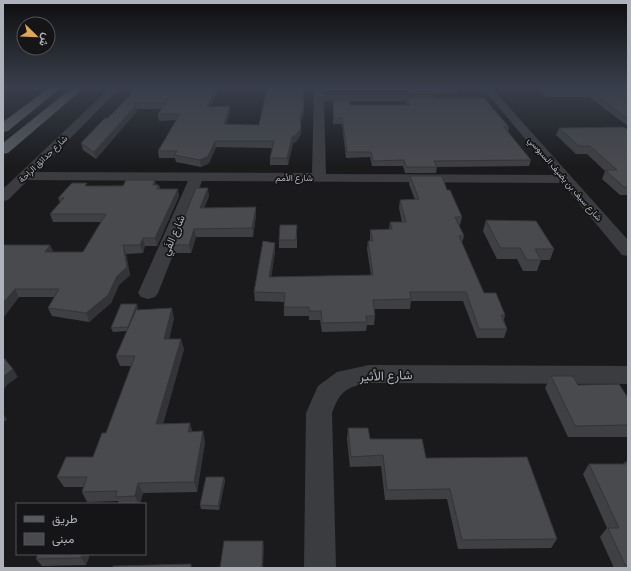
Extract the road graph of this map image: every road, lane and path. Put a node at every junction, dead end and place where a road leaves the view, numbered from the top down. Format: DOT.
graph roads {
  1 [pos="22,114"];
  2 [pos="47,114"];
  3 [pos="89,114"];
  4 [pos="319,114"];
  5 [pos="505,114"];
  6 [pos="3,128"];
  7 [pos="3,150"];
  8 [pos="25,176"];
  9 [pos="197,177"];
  10 [pos="319,178"];
  11 [pos="564,179"];
  12 [pos="3,197"];
  13 [pos="628,251"];
  14 [pos="148,293"];
  15 [pos="628,375"];
  16 [pos="320,568"];
  1 -- 6 [label="main road"];
  2 -- 7 [label="main road"];
  3 -- 8 [label="street, شارع حدائق الراحة"];
  4 -- 10 [label="street"];
  5 -- 11 [label="street, شارع سيف بن يضيف السبوسي"];
  8 -- 9 [label="street, شارع الأمم"];
  8 -- 12 [label="street, شارع حدائق الراحة"];
  9 -- 10 [label="street, شارع الأمم"];
  9 -- 14 [label="street, شارع الفَي"];
  10 -- 11 [label="street, شارع الأمم"];
  11 -- 13 [label="street, شارع سيف بن يضيف السبوسي"];
  15 -- 16 [label="street, شارع الأثير"];
}
